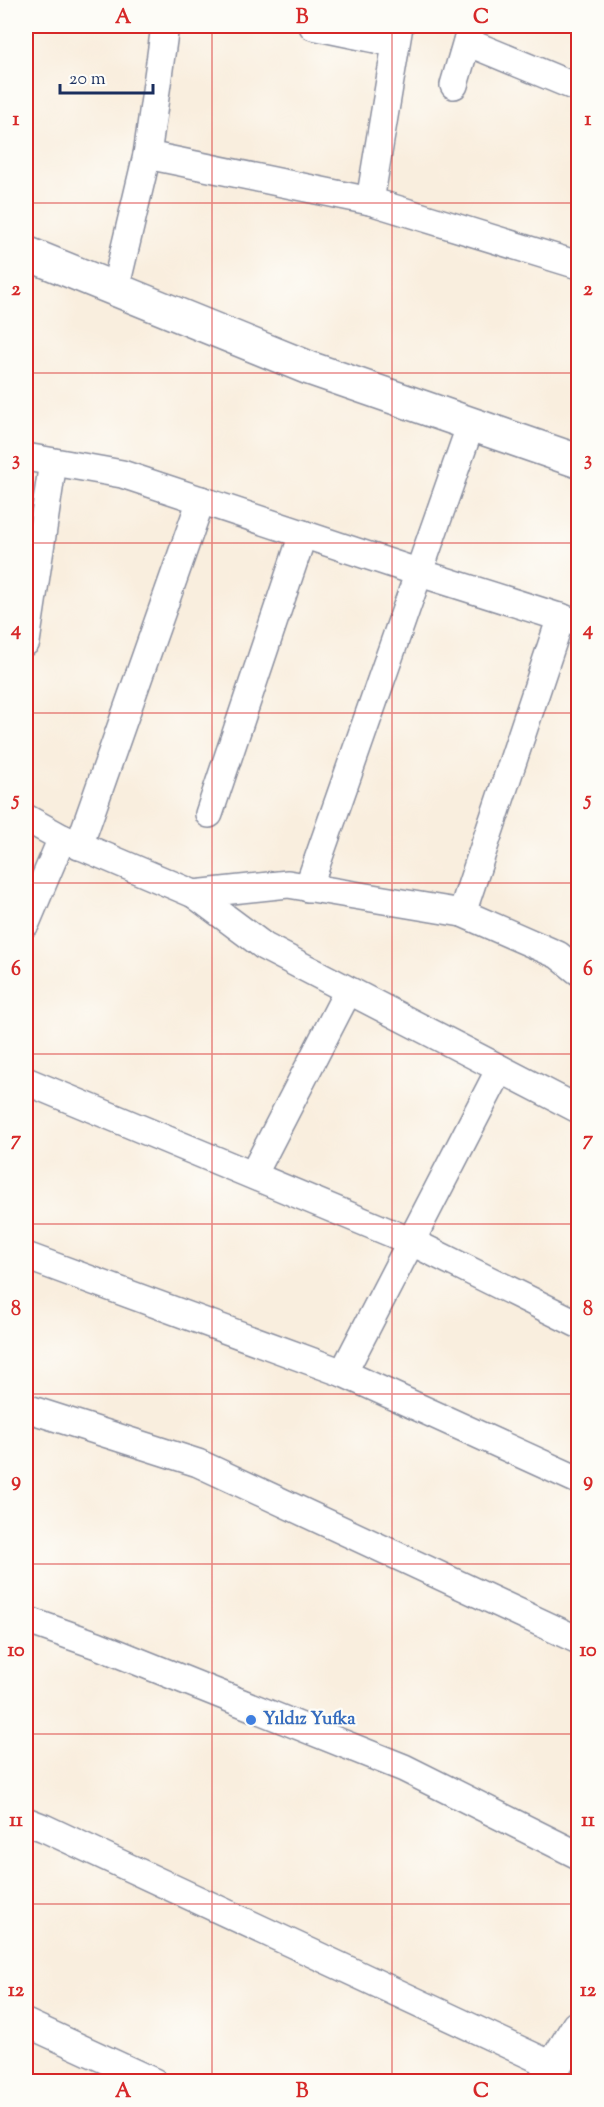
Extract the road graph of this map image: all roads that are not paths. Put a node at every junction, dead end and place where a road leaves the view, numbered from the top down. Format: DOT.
graph roads {
  1 [pos="165,26"];
  2 [pos="313,26"];
  3 [pos="397,34"];
  4 [pos="469,34"];
  5 [pos="454,85"];
  6 [pos="579,88"];
  7 [pos="147,155"];
  8 [pos="370,201"];
  9 [pos="26,253"];
  10 [pos="579,265"];
  11 [pos="115,290"];
  12 [pos="471,424"];
  13 [pos="26,457"];
  14 [pos="579,461"];
  15 [pos="53,462"];
  16 [pos="201,500"];
  17 [pos="303,534"];
  18 [pos="417,572"];
  19 [pos="570,620"];
  20 [pos="26,642"];
  21 [pos="209,814"];
  22 [pos="26,818"];
  23 [pos="70,842"];
  24 [pos="308,888"];
  25 [pos="194,894"];
  26 [pos="462,913"];
  27 [pos="26,922"];
  28 [pos="579,971"];
  29 [pos="348,991"];
  30 [pos="500,1069"];
  31 [pos="26,1082"];
  32 [pos="579,1109"];
  33 [pos="253,1175"];
  34 [pos="410,1241"];
  35 [pos="26,1256"];
  36 [pos="579,1324"];
  37 [pos="343,1373"];
  38 [pos="26,1408"];
  39 [pos="579,1480"];
  40 [pos="26,1620"];
  41 [pos="579,1640"];
  42 [pos="26,1821"];
  43 [pos="579,1855"];
  44 [pos="26,2023"];
  45 [pos="564,2055"];
  46 [pos="154,2082"];
  1 -- 7 [label="street"];
  2 -- 3 [label="street"];
  3 -- 8 [label="street"];
  4 -- 5 [label="street"];
  4 -- 6 [label="street"];
  7 -- 8 [label="street"];
  7 -- 11 [label="street"];
  8 -- 10 [label="street"];
  9 -- 11 [label="main road"];
  11 -- 12 [label="main road"];
  12 -- 14 [label="main road"];
  12 -- 18 [label="street"];
  13 -- 15 [label="street"];
  15 -- 16 [label="street"];
  15 -- 20 [label="street"];
  16 -- 17 [label="street"];
  16 -- 23 [label="street"];
  17 -- 18 [label="street"];
  17 -- 21 [label="street"];
  18 -- 19 [label="street"];
  18 -- 24 [label="street"];
  19 -- 26 [label="street"];
  22 -- 23 [label="street"];
  23 -- 25 [label="street"];
  23 -- 27 [label="street"];
  24 -- 25 [label="street"];
  24 -- 26 [label="street"];
  25 -- 29 [label="street"];
  26 -- 28 [label="street"];
  29 -- 30 [label="street"];
  29 -- 33 [label="street"];
  30 -- 32 [label="street"];
  30 -- 34 [label="street"];
  31 -- 33 [label="street"];
  33 -- 34 [label="street"];
  34 -- 36 [label="street"];
  34 -- 37 [label="street"];
  35 -- 37 [label="street"];
  37 -- 39 [label="street"];
  38 -- 41 [label="street"];
  40 -- 43 [label="street"];
  42 -- 45 [label="street"];
  44 -- 46 [label="street"];
}
